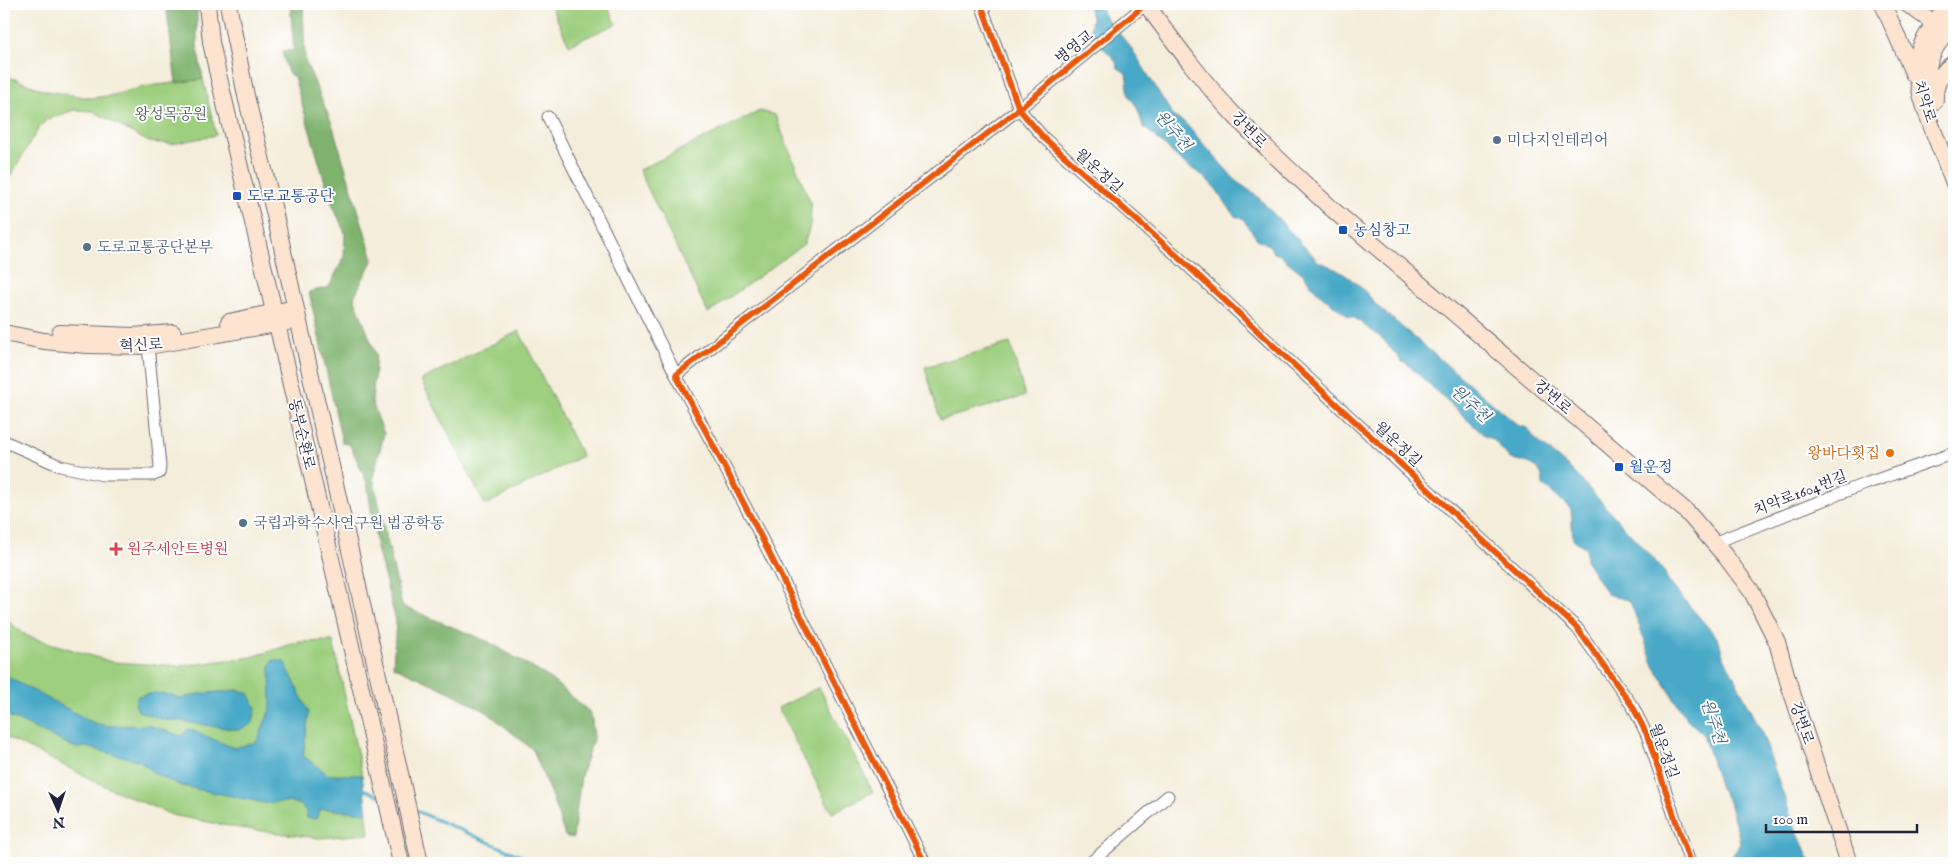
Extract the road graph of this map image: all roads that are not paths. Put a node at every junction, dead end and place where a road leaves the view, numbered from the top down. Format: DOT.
graph roads {
  1 [pos="207,4"];
  2 [pos="228,4"];
  3 [pos="981,4"];
  4 [pos="1883,4"];
  5 [pos="1907,4"];
  6 [pos="1143,6"];
  7 [pos="1947,18"];
  8 [pos="1954,63"];
  9 [pos="1918,85"];
  10 [pos="1935,105"];
  11 [pos="1019,108"];
  12 [pos="548,117"];
  13 [pos="1954,156"];
  14 [pos="1954,183"];
  15 [pos="296,314"];
  16 [pos="276,318"];
  17 [pos="4,323"];
  18 [pos="4,333"];
  19 [pos="148,346"];
  20 [pos="676,374"];
  21 [pos="4,441"];
  22 [pos="1954,453"];
  23 [pos="1713,542"];
  24 [pos="1168,796"];
  25 [pos="401,863"];
  26 [pos="420,863"];
  27 [pos="924,863"];
  28 [pos="1090,863"];
  29 [pos="1690,863"];
  30 [pos="1849,863"];
  1 -- 16 [label="street, 동부순환로"];
  2 -- 15 [label="street, 동부순환로"];
  3 -- 11 [label="street, 월운정길"];
  4 -- 9 [label="street"];
  5 -- 7 [label="street"];
  6 -- 11 [label="street, 병영교"];
  6 -- 23 [label="street, 강변로"];
  7 -- 9 [label="street, 치악로"];
  7 -- 10 [label="street, 치악로"];
  8 -- 10 [label="street"];
  9 -- 14 [label="street, 치악로"];
  10 -- 13 [label="street, 치악로"];
  11 -- 20 [label="street"];
  11 -- 29 [label="street, 월운정길"];
  12 -- 20 [label="street"];
  15 -- 16 [label="street"];
  15 -- 26 [label="street, 동부순환로"];
  16 -- 17 [label="street, 혁신로"];
  16 -- 19 [label="street, 혁신로"];
  16 -- 25 [label="street, 동부순환로"];
  18 -- 19 [label="street, 혁신로"];
  19 -- 21 [label="street"];
  20 -- 27 [label="street"];
  22 -- 23 [label="street, 치악로1604번길"];
  23 -- 30 [label="street, 강변로"];
  24 -- 28 [label="street"];
}
